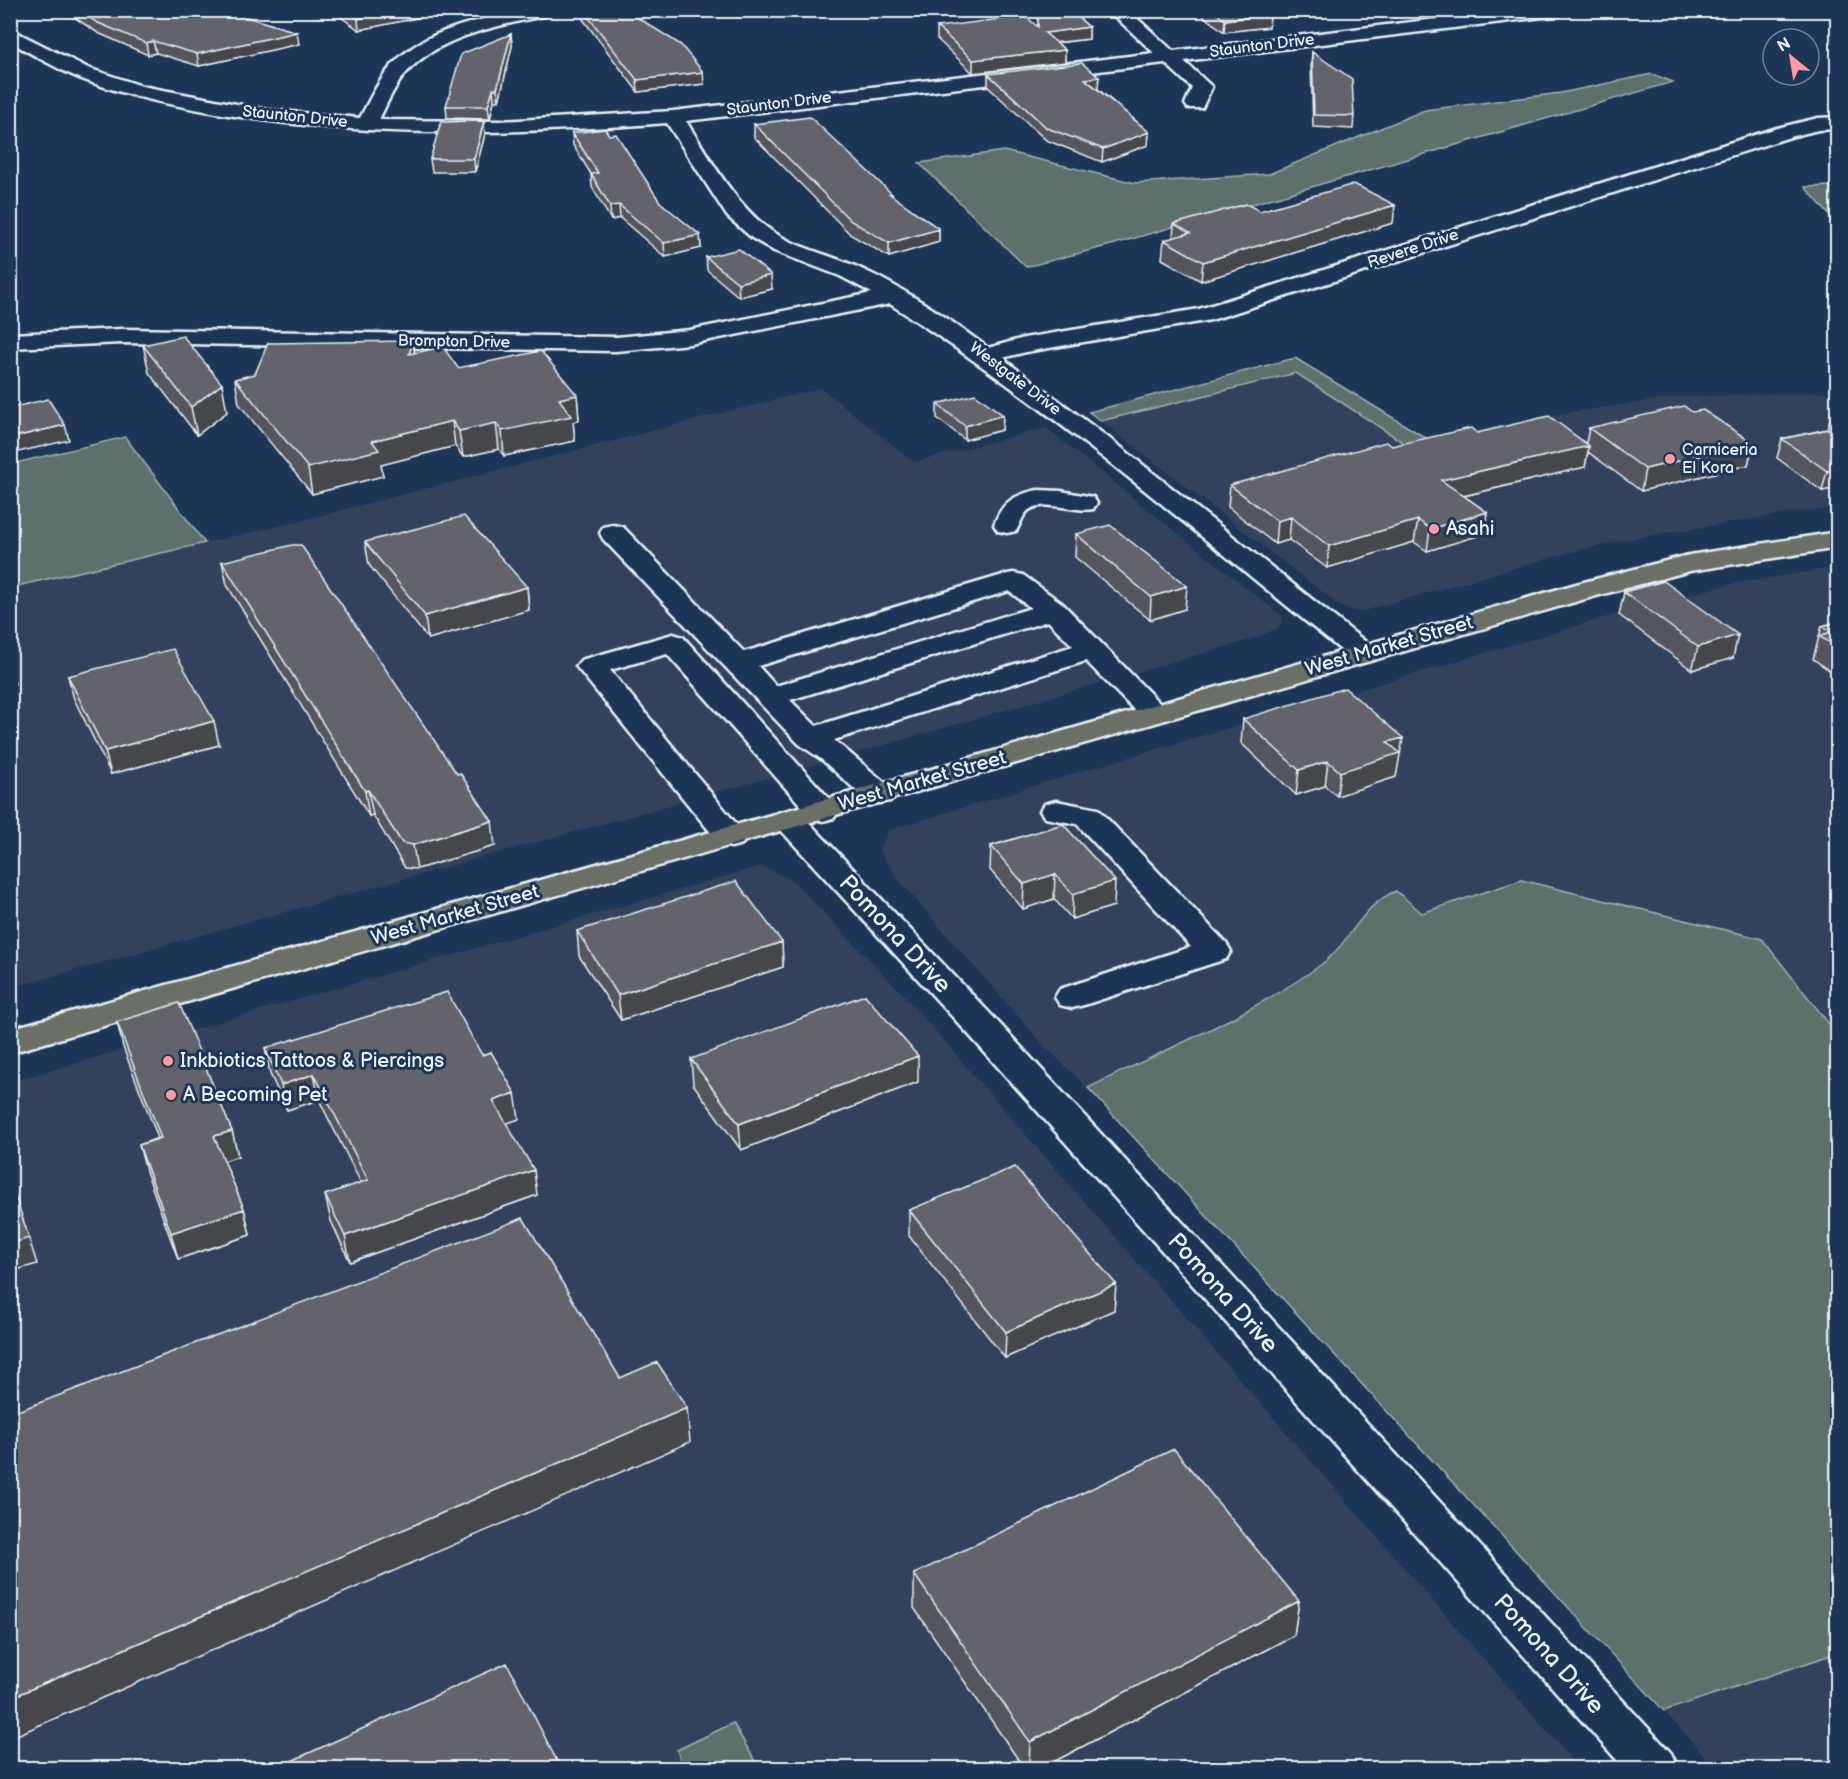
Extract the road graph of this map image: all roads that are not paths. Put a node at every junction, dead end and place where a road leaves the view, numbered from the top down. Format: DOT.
graph roads {
  1 [pos="545,10"];
  2 [pos="1117,10"];
  3 [pos="1559,10"];
  4 [pos="10,34"];
  5 [pos="1169,57"];
  6 [pos="1195,104"];
  7 [pos="673,117"];
  8 [pos="1838,123"];
  9 [pos="367,124"];
  10 [pos="894,296"];
  11 [pos="10,340"];
  12 [pos="984,356"];
  13 [pos="1084,503"];
  14 [pos="1007,525"];
  15 [pos="613,533"];
  16 [pos="1838,540"];
  17 [pos="1053,610"];
  18 [pos="1091,650"];
  19 [pos="1362,653"];
  20 [pos="738,663"];
  21 [pos="770,697"];
  22 [pos="1154,713"];
  23 [pos="810,738"];
  24 [pos="879,794"];
  25 [pos="1056,811"];
  26 [pos="806,816"];
  27 [pos="731,837"];
  28 [pos="1072,997"];
  29 [pos="10,1041"];
  30 [pos="1654,1768"];
  1 -- 9 [label="street"];
  2 -- 5 [label="street"];
  3 -- 5 [label="street, Staunton Drive"];
  4 -- 9 [label="street, Staunton Drive"];
  5 -- 6 [label="street"];
  5 -- 7 [label="street, Staunton Drive"];
  7 -- 9 [label="street, Staunton Drive"];
  7 -- 10 [label="street, Westgate Drive"];
  8 -- 12 [label="street, Revere Drive"];
  10 -- 11 [label="street, Brompton Drive"];
  10 -- 12 [label="street, Westgate Drive"];
  12 -- 19 [label="street, Westgate Drive"];
  13 -- 14 [label="street"];
  15 -- 20 [label="street"];
  16 -- 19 [label="main road, West Market Street"];
  17 -- 18 [label="street"];
  17 -- 20 [label="street"];
  17 -- 21 [label="street"];
  18 -- 22 [label="street"];
  18 -- 23 [label="street"];
  19 -- 22 [label="main road, West Market Street"];
  20 -- 21 [label="street"];
  21 -- 23 [label="street"];
  22 -- 24 [label="main road, West Market Street"];
  23 -- 24 [label="street"];
  24 -- 26 [label="main road, West Market Street"];
  25 -- 28 [label="street"];
  26 -- 27 [label="main road, West Market Street"];
  26 -- 27 [label="street, Pomona Drive"];
  26 -- 30 [label="street, Pomona Drive"];
  27 -- 29 [label="main road, West Market Street"];
}
